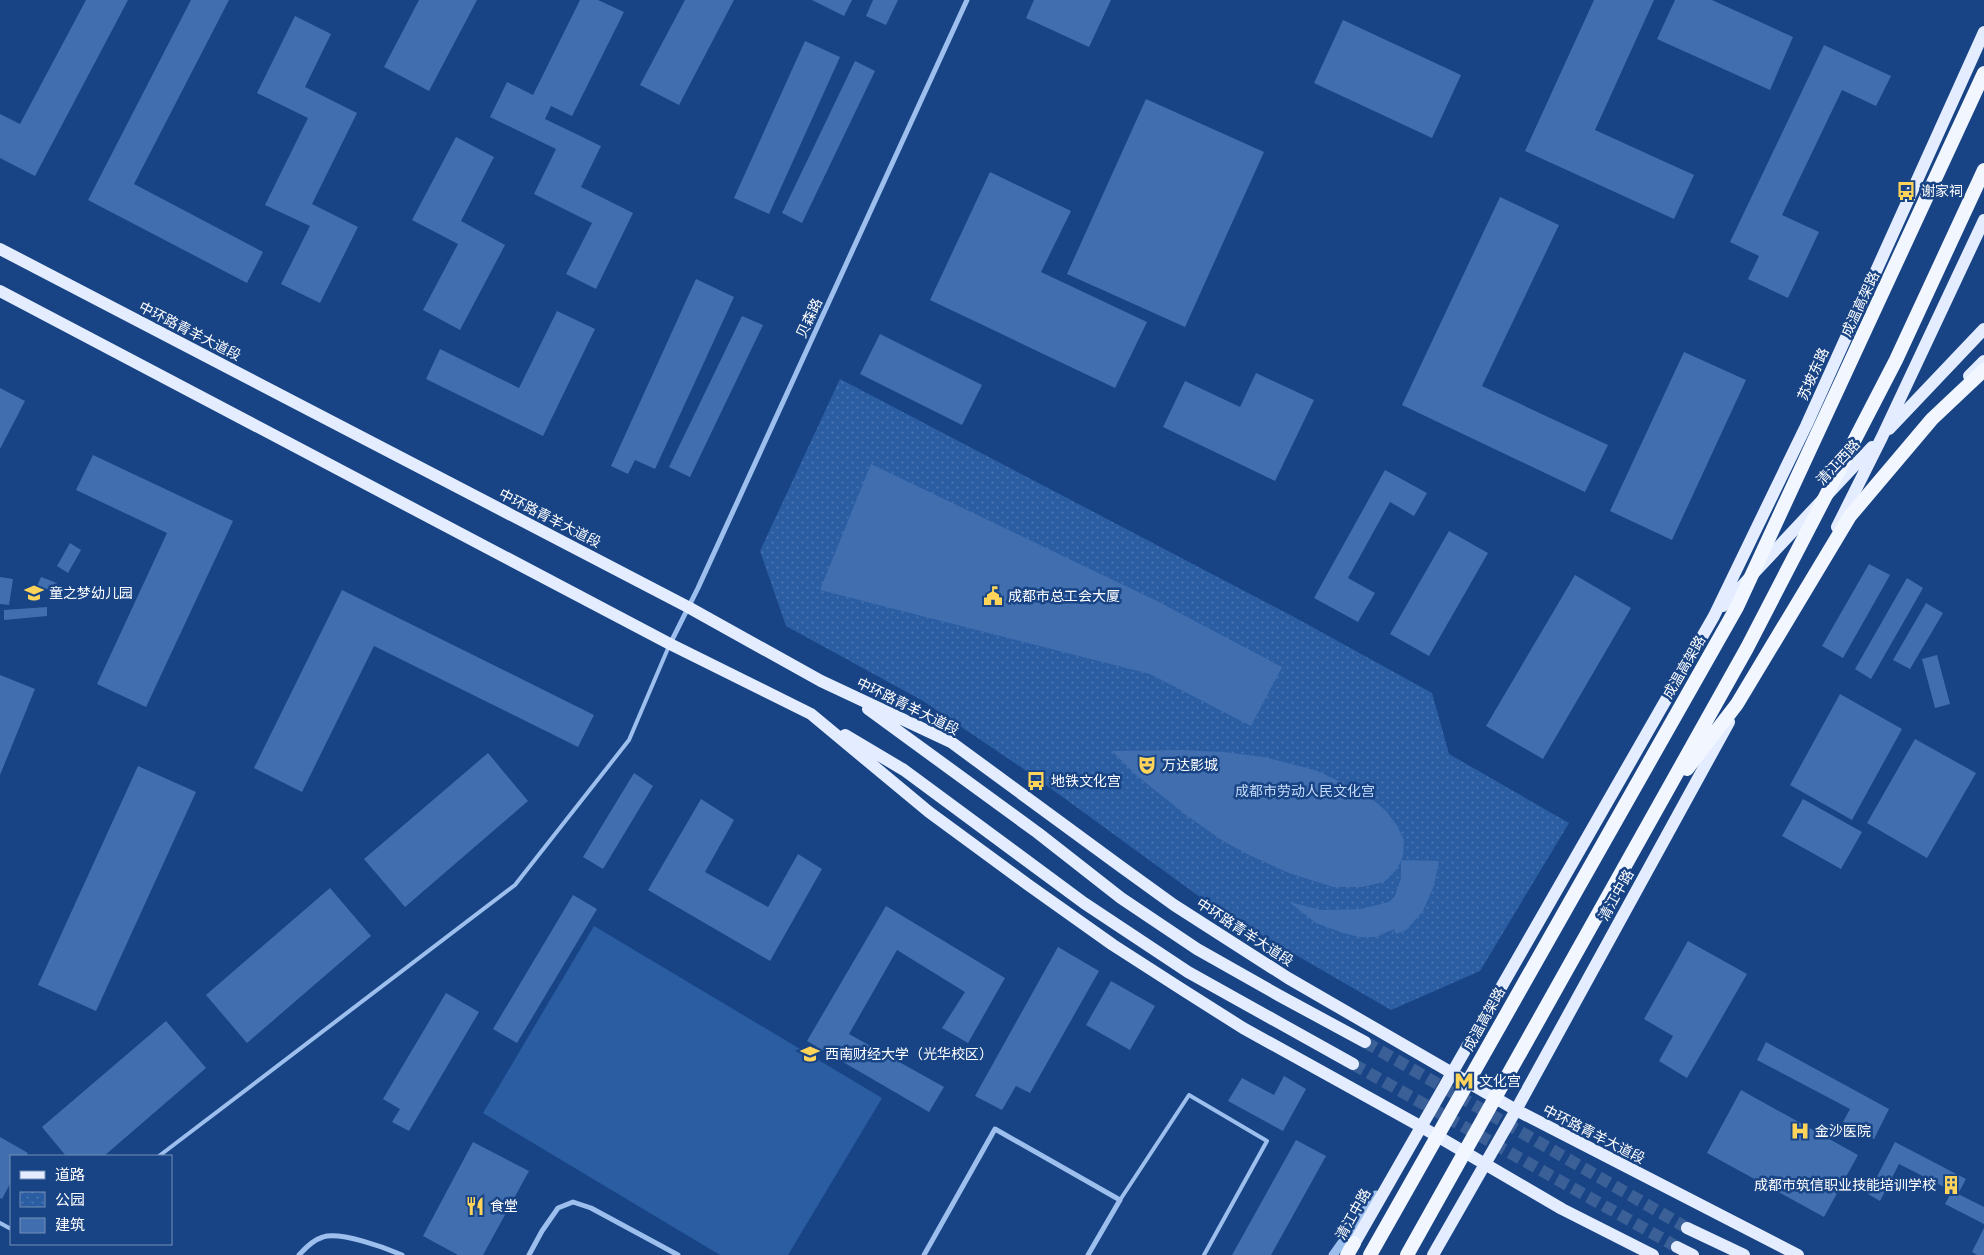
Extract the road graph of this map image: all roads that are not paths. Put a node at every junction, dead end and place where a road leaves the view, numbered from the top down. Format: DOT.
graph roads {
  1 [pos="967,0"];
  2 [pos="1984,32"];
  3 [pos="1984,73"];
  4 [pos="1984,170"];
  5 [pos="1984,220"];
  6 [pos="0,249"];
  7 [pos="0,292"];
  8 [pos="1984,329"];
  9 [pos="1984,361"];
  10 [pos="1984,370"];
  11 [pos="1882,437"];
  12 [pos="1826,549"];
  13 [pos="688,607"];
  14 [pos="1714,616"];
  15 [pos="670,644"];
  16 [pos="821,681"];
  17 [pos="811,714"];
  18 [pos="1658,807"];
  19 [pos="1365,1042"];
  20 [pos="1353,1064"];
  21 [pos="1452,1073"];
  22 [pos="1516,1110"];
  23 [pos="1420,1126"];
  24 [pos="160,1155"];
  25 [pos="1401,1160"];
  26 [pos="1485,1164"];
  27 [pos="1120,1200"];
  28 [pos="1687,1228"];
  29 [pos="1677,1247"];
  30 [pos="1350,1251"];
  31 [pos="299,1255"];
  32 [pos="402,1255"];
  33 [pos="529,1255"];
  34 [pos="678,1255"];
  35 [pos="924,1255"];
  36 [pos="1088,1255"];
  37 [pos="1204,1255"];
  38 [pos="1333,1255"];
  39 [pos="1370,1255"];
  40 [pos="1407,1255"];
  41 [pos="1433,1255"];
  42 [pos="1653,1255"];
  43 [pos="1693,1255"];
  44 [pos="1744,1255"];
  45 [pos="1798,1255"];
  1 -- 13 [label="street, 贝森路"];
  2 -- 14 [label="main road, 苏坡东路"];
  3 -- 39 [label="highway, 成温高架路, bridge"];
  4 -- 18 [label="highway, bridge"];
  5 -- 11 [label="main road"];
  6 -- 13 [label="main road, 中环路青羊大道段"];
  7 -- 15 [label="main road"];
  8 -- 11 [label="main road, 清江西路"];
  9 -- 12 [label="main road"];
  10 -- 18 [label="highway, bridge"];
  11 -- 12 [label="main road"];
  11 -- 14 [label="main road, 清江西路"];
  12 -- 22 [label="main road, 清江中路"];
  13 -- 15 [label="street, 贝森路"];
  13 -- 16 [label="main road, 中环路青羊大道段"];
  14 -- 21 [label="main road, 清江中路"];
  15 -- 17 [label="main road"];
  15 -- 24 [label="lane"];
  16 -- 19 [label="main road"];
  16 -- 21 [label="main road, 中环路青羊大道段"];
  17 -- 20 [label="main road"];
  17 -- 23 [label="main road"];
  18 -- 40 [label="highway, bridge"];
  21 -- 22 [label="main road, 中环路青羊大道段"];
  21 -- 23 [label="main road, 清江中路"];
  22 -- 26 [label="main road, 清江中路"];
  22 -- 45 [label="main road, 中环路青羊大道段"];
  23 -- 25 [label="main road, 清江中路"];
  23 -- 26 [label="main road"];
  25 -- 30 [label="main road, 清江中路"];
  25 -- 38 [label="street"];
  26 -- 41 [label="main road, 清江中路"];
  26 -- 42 [label="main road"];
  27 -- 35 [label="street"];
  27 -- 36 [label="street"];
  27 -- 37 [label="lane"];
  28 -- 44 [label="main road"];
  29 -- 43 [label="main road"];
  31 -- 32 [label="street"];
  33 -- 34 [label="street"];
}
